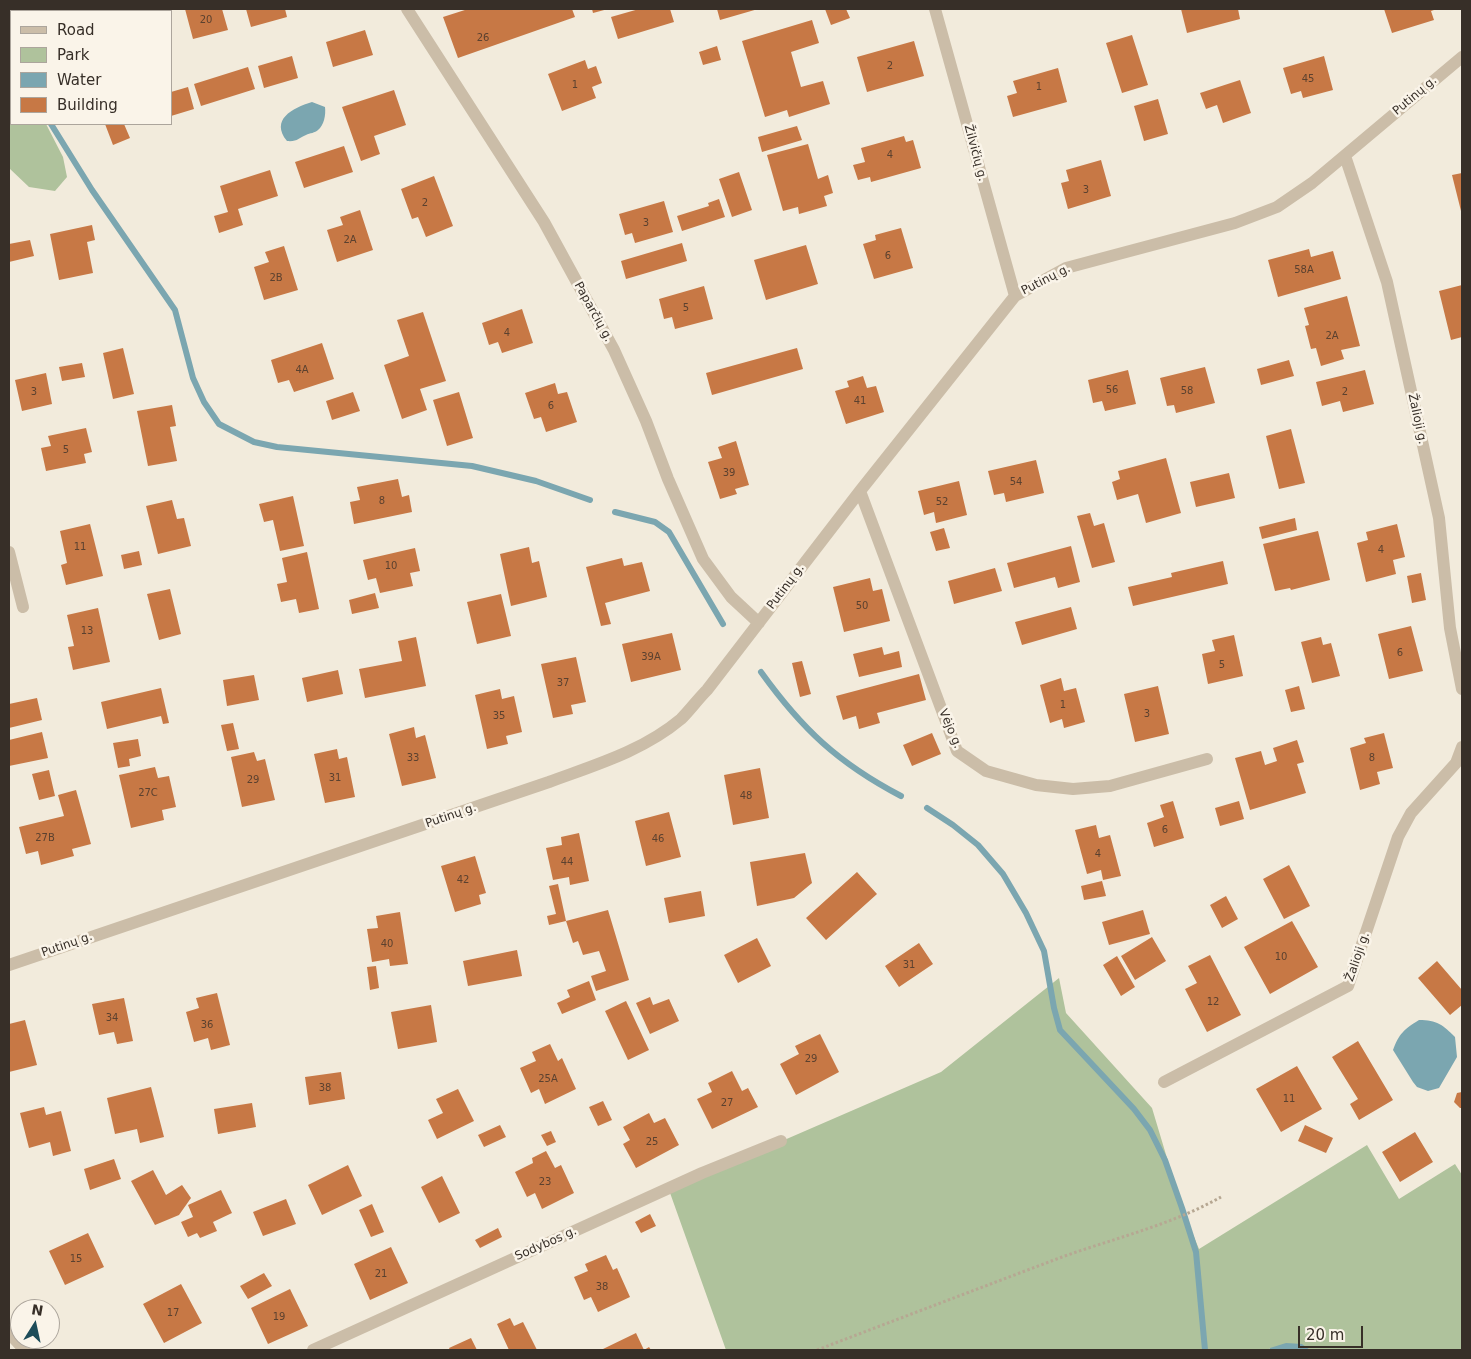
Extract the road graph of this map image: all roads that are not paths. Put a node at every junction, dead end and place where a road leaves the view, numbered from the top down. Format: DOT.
graph roads {
  1 [pos="407,9"];
  2 [pos="935,9"];
  3 [pos="1462,57"];
  4 [pos="1345,156"];
  5 [pos="1015,296"];
  6 [pos="860,491"];
  7 [pos="9,552"];
  8 [pos="23,607"];
  9 [pos="759,623"];
  10 [pos="1462,689"];
  11 [pos="1462,747"];
  12 [pos="1208,759"];
  13 [pos="9,965"];
  14 [pos="1164,1082"];
  15 [pos="780,1141"];
  16 [pos="9,1334"];
  17 [pos="32,1350"];
  18 [pos="313,1350"];
  1 -- 9 [label="street, Paparčių g."];
  2 -- 5 [label="street, Žilvičių g."];
  3 -- 4 [label="street, Putinų g."];
  4 -- 5 [label="street, Putinų g."];
  4 -- 10 [label="street, Žalioji g."];
  5 -- 6 [label="street, Putinų g."];
  6 -- 9 [label="street, Putinų g."];
  6 -- 12 [label="street, Vėjo g."];
  7 -- 8 [label="street"];
  9 -- 13 [label="street, Putinų g."];
  11 -- 14 [label="street, Žalioji g."];
  15 -- 18 [label="street, Sodybos g."];
  16 -- 17 [label="street"];
}
